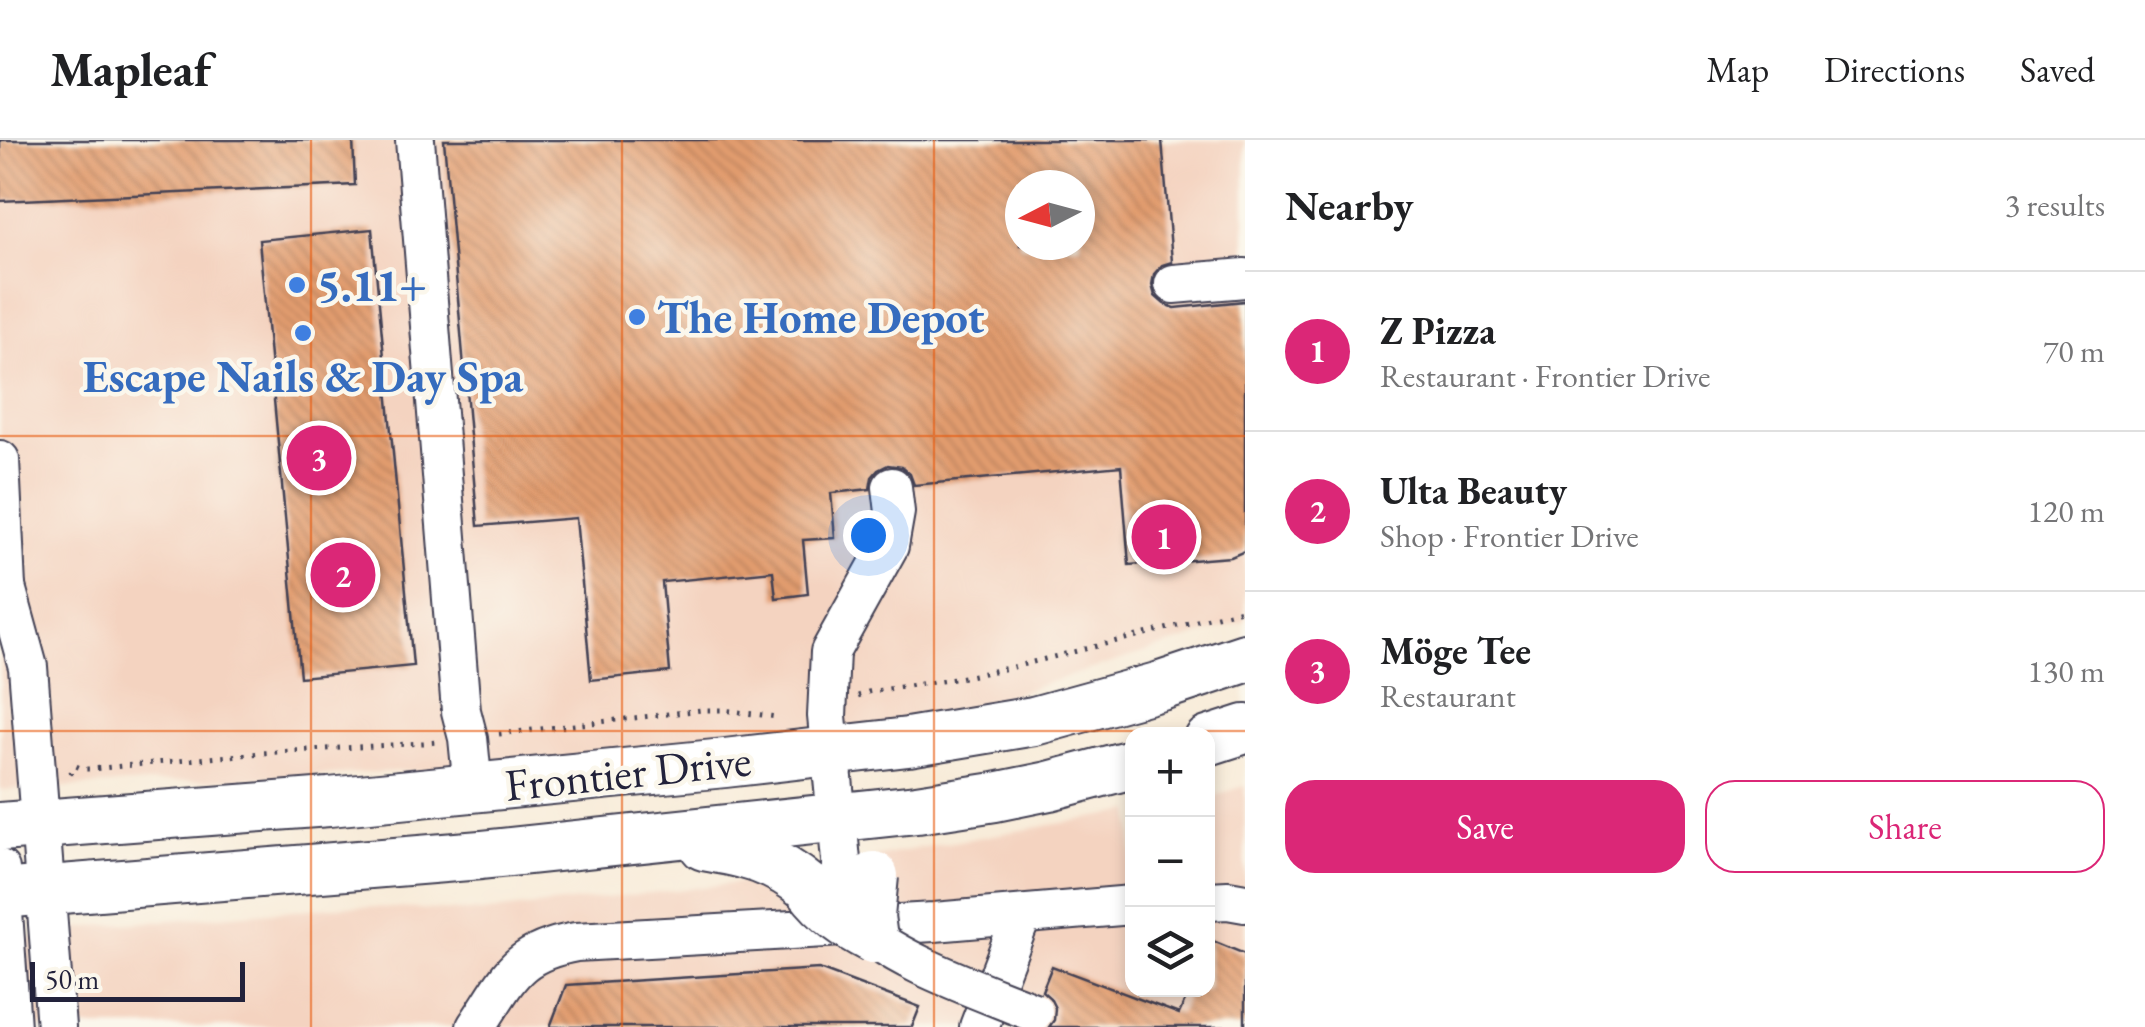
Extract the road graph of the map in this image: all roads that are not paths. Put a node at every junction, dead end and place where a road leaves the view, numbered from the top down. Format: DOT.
graph roads {
  1 [pos="415,140"];
  2 [pos="1245,278"];
  3 [pos="1174,284"];
  4 [pos="0,460"];
  5 [pos="892,487"];
  6 [pos="6,587"];
  7 [pos="0,647"];
  8 [pos="1245,658"];
  9 [pos="828,729"];
  10 [pos="1245,729"];
  11 [pos="1215,739"];
  12 [pos="1125,766"];
  13 [pos="473,788"];
  14 [pos="944,805"];
  15 [pos="25,811"];
  16 [pos="836,817"];
  17 [pos="621,841"];
  18 [pos="0,869"];
  19 [pos="842,882"];
  20 [pos="15,893"];
  21 [pos="1215,901"];
  22 [pos="1245,903"];
  23 [pos="1125,906"];
  24 [pos="1022,915"];
  25 [pos="873,939"];
  26 [pos="1033,1012"];
  27 [pos="10,1027"];
  28 [pos="56,1027"];
  29 [pos="476,1027"];
  30 [pos="979,1027"];
  1 -- 13 [label="street"];
  2 -- 3 [label="street"];
  4 -- 6 [label="street"];
  5 -- 9 [label="street"];
  6 -- 7 [label="street"];
  6 -- 15 [label="street"];
  8 -- 9 [label="main road, Frontier Drive"];
  9 -- 13 [label="main road, Frontier Drive"];
  9 -- 16 [label="street"];
  10 -- 11 [label="main road"];
  12 -- 14 [label="main road, Frontier Drive"];
  13 -- 15 [label="main road, Frontier Drive"];
  14 -- 16 [label="main road, Frontier Drive"];
  14 -- 19 [label="main road"];
  15 -- 20 [label="street"];
  16 -- 17 [label="main road, Frontier Drive"];
  16 -- 19 [label="street"];
  17 -- 19 [label="main road"];
  17 -- 20 [label="main road, Frontier Drive"];
  18 -- 20 [label="street"];
  19 -- 25 [label="main road, bridge"];
  20 -- 27 [label="street"];
  20 -- 28 [label="street"];
  21 -- 22 [label="street"];
  23 -- 24 [label="street"];
  24 -- 29 [label="street"];
  24 -- 30 [label="street"];
  25 -- 26 [label="street, bridge"];
}
